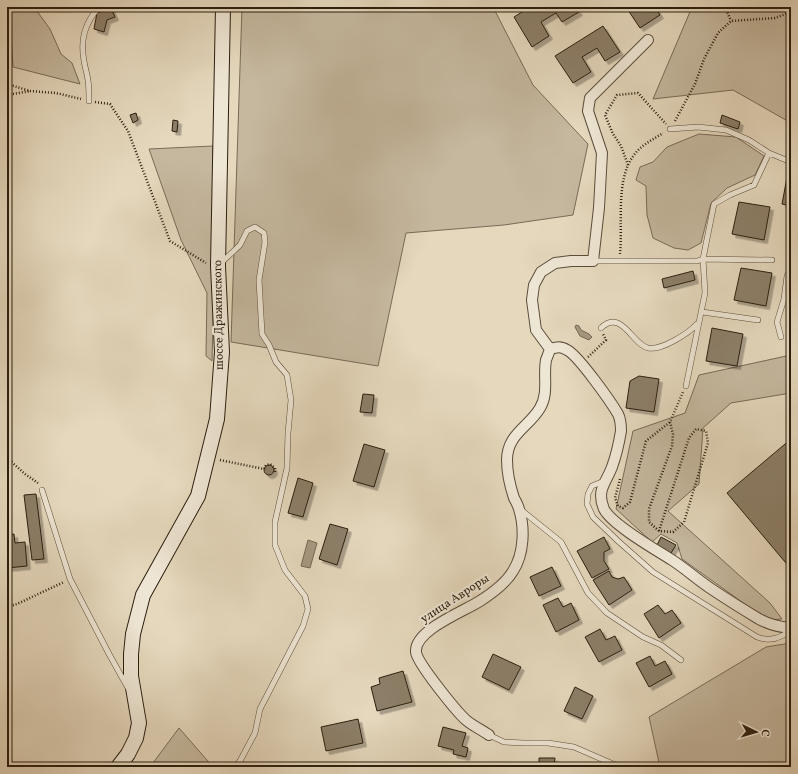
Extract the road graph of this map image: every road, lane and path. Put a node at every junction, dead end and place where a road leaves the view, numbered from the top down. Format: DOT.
graph roads {
  1 [pos="99,7"];
  2 [pos="223,7"];
  3 [pos="725,7"];
  4 [pos="791,12"];
  5 [pos="731,21"];
  6 [pos="648,40"];
  7 [pos="7,84"];
  8 [pos="30,90"];
  9 [pos="7,95"];
  10 [pos="89,101"];
  11 [pos="670,129"];
  12 [pos="769,153"];
  13 [pos="791,162"];
  14 [pos="628,165"];
  15 [pos="703,259"];
  16 [pos="772,260"];
  17 [pos="594,261"];
  18 [pos="619,261"];
  19 [pos="218,266"];
  20 [pos="791,268"];
  21 [pos="789,276"];
  22 [pos="702,312"];
  23 [pos="758,320"];
  24 [pos="698,323"];
  25 [pos="601,328"];
  26 [pos="781,337"];
  27 [pos="550,349"];
  28 [pos="686,386"];
  29 [pos="670,422"];
  30 [pos="7,458"];
  31 [pos="208,458"];
  32 [pos="275,472"];
  33 [pos="621,475"];
  34 [pos="604,481"];
  35 [pos="42,490"];
  36 [pos="519,508"];
  37 [pos="659,531"];
  38 [pos="70,579"];
  39 [pos="7,607"];
  40 [pos="791,628"];
  41 [pos="791,631"];
  42 [pos="682,660"];
  43 [pos="134,699"];
  44 [pos="489,735"];
  45 [pos="118,767"];
  46 [pos="235,767"];
  47 [pos="620,767"];
  1 -- 10 [label="lane"];
  2 -- 19 [label="main road, шоссе Дражинского"];
  3 -- 5 [label="path"];
  4 -- 5 [label="path"];
  5 -- 11 [label="path"];
  6 -- 17 [label="street"];
  7 -- 8 [label="path"];
  8 -- 9 [label="path"];
  8 -- 10 [label="path"];
  10 -- 19 [label="path"];
  11 -- 12 [label="lane"];
  11 -- 14 [label="path"];
  11 -- 14 [label="path"];
  12 -- 13 [label="lane"];
  12 -- 15 [label="lane"];
  14 -- 18 [label="path"];
  15 -- 16 [label="lane"];
  15 -- 18 [label="lane"];
  15 -- 22 [label="lane"];
  17 -- 18 [label="lane"];
  17 -- 27 [label="street"];
  19 -- 31 [label="main road, шоссе Дражинского"];
  19 -- 46 [label="lane"];
  20 -- 21 [label="lane"];
  21 -- 26 [label="lane"];
  22 -- 23 [label="lane"];
  22 -- 24 [label="lane"];
  24 -- 25 [label="lane"];
  24 -- 28 [label="lane"];
  27 -- 34 [label="street"];
  27 -- 36 [label="street, улица Авроры"];
  28 -- 29 [label="path"];
  29 -- 33 [label="path"];
  29 -- 37 [label="path"];
  30 -- 35 [label="path"];
  31 -- 32 [label="path"];
  31 -- 43 [label="main road, шоссе Дражинского"];
  34 -- 40 [label="street"];
  34 -- 41 [label="lane"];
  35 -- 38 [label="lane"];
  36 -- 42 [label="lane"];
  36 -- 44 [label="street, улица Авроры"];
  37 -- 37 [label="path"];
  38 -- 39 [label="path"];
  38 -- 43 [label="lane"];
  43 -- 45 [label="main road, шоссе Дражинского"];
  44 -- 47 [label="lane"];
}
